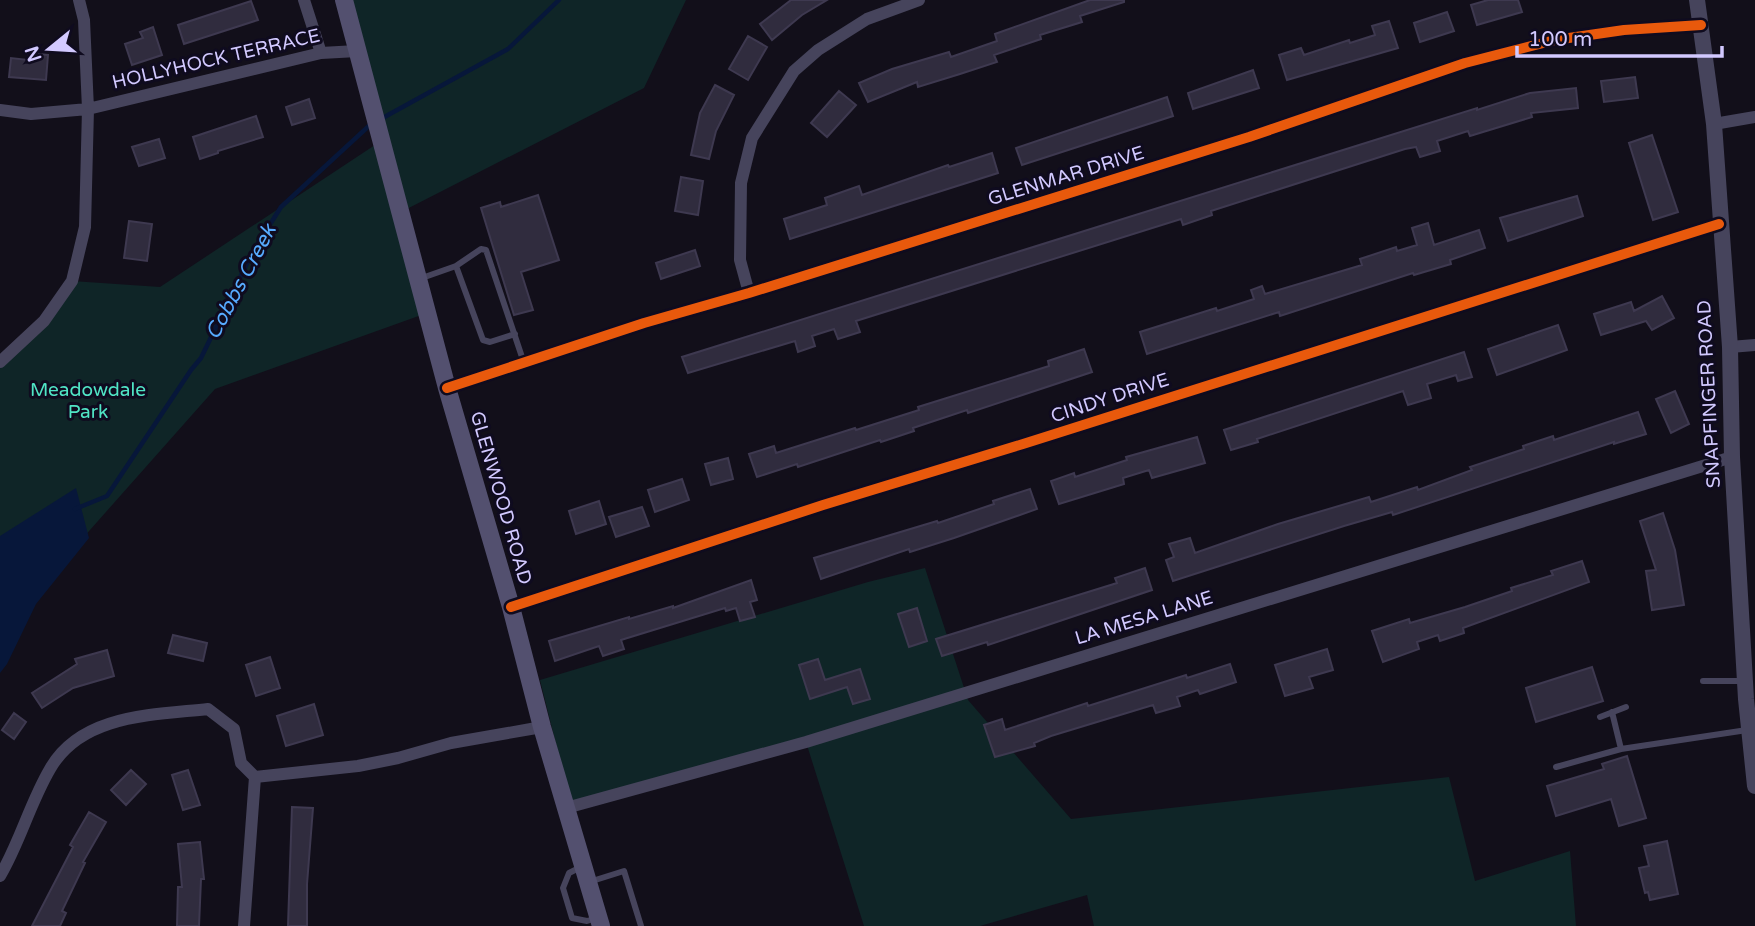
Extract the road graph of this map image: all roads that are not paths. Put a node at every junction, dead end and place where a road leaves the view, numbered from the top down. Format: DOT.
graph roads {
  1 [pos="79,0"];
  2 [pos="304,0"];
  3 [pos="344,0"];
  4 [pos="919,0"];
  5 [pos="1697,0"];
  6 [pos="1700,25"];
  7 [pos="357,51"];
  8 [pos="321,53"];
  9 [pos="88,109"];
  10 [pos="0,110"];
  11 [pos="1755,117"];
  12 [pos="1714,124"];
  13 [pos="1719,224"];
  14 [pos="456,266"];
  15 [pos="418,279"];
  16 [pos="749,293"];
  17 [pos="515,334"];
  18 [pos="1755,345"];
  19 [pos="1730,347"];
  20 [pos="0,362"];
  21 [pos="524,363"];
  22 [pos="447,388"];
  23 [pos="1732,457"];
  24 [pos="511,607"];
  25 [pos="1703,681"];
  26 [pos="1745,681"];
  27 [pos="1751,699"];
  28 [pos="1626,707"];
  29 [pos="1612,712"];
  30 [pos="1600,717"];
  31 [pos="542,727"];
  32 [pos="1748,730"];
  33 [pos="1621,749"];
  34 [pos="1556,767"];
  35 [pos="255,776"];
  36 [pos="1755,786"];
  37 [pos="566,808"];
  38 [pos="585,875"];
  39 [pos="0,876"];
  40 [pos="600,922"];
  41 [pos="244,926"];
  42 [pos="641,926"];
  1 -- 9 [label="street"];
  2 -- 8 [label="street"];
  3 -- 7 [label="main road, GLENWOOD ROAD"];
  4 -- 16 [label="street"];
  5 -- 6 [label="street, SNAPFINGER ROAD"];
  6 -- 12 [label="street, SNAPFINGER ROAD"];
  6 -- 16 [label="street, GLENMAR DRIVE"];
  7 -- 8 [label="street, HOLLYHOCK TERRACE"];
  7 -- 15 [label="main road, GLENWOOD ROAD"];
  8 -- 9 [label="street, HOLLYHOCK TERRACE"];
  9 -- 10 [label="street, HOLLYHOCK TERRACE"];
  9 -- 20 [label="street"];
  11 -- 12 [label="street"];
  12 -- 13 [label="street, SNAPFINGER ROAD"];
  13 -- 19 [label="street, SNAPFINGER ROAD"];
  13 -- 24 [label="street, CINDY DRIVE"];
  14 -- 15 [label="lane"];
  14 -- 17 [label="lane"];
  14 -- 17 [label="lane"];
  15 -- 22 [label="main road, GLENWOOD ROAD"];
  16 -- 21 [label="street, GLENMAR DRIVE"];
  17 -- 21 [label="lane"];
  18 -- 19 [label="street"];
  19 -- 23 [label="street, SNAPFINGER ROAD"];
  21 -- 22 [label="street, GLENMAR DRIVE"];
  22 -- 24 [label="main road, GLENWOOD ROAD"];
  23 -- 26 [label="street, SNAPFINGER ROAD"];
  23 -- 37 [label="street, LA MESA LANE"];
  24 -- 31 [label="main road, GLENWOOD ROAD"];
  25 -- 26 [label="lane"];
  26 -- 27 [label="street, SNAPFINGER ROAD"];
  27 -- 32 [label="street, SNAPFINGER ROAD"];
  28 -- 29 [label="lane"];
  29 -- 30 [label="lane"];
  29 -- 33 [label="lane"];
  31 -- 35 [label="street"];
  31 -- 37 [label="main road, GLENWOOD ROAD"];
  32 -- 33 [label="lane"];
  32 -- 36 [label="street, SNAPFINGER ROAD"];
  33 -- 34 [label="lane"];
  35 -- 39 [label="street"];
  35 -- 41 [label="street"];
  37 -- 38 [label="main road, GLENWOOD ROAD"];
  38 -- 40 [label="main road, GLENWOOD ROAD"];
  38 -- 40 [label="lane"];
  38 -- 42 [label="lane"];
}
